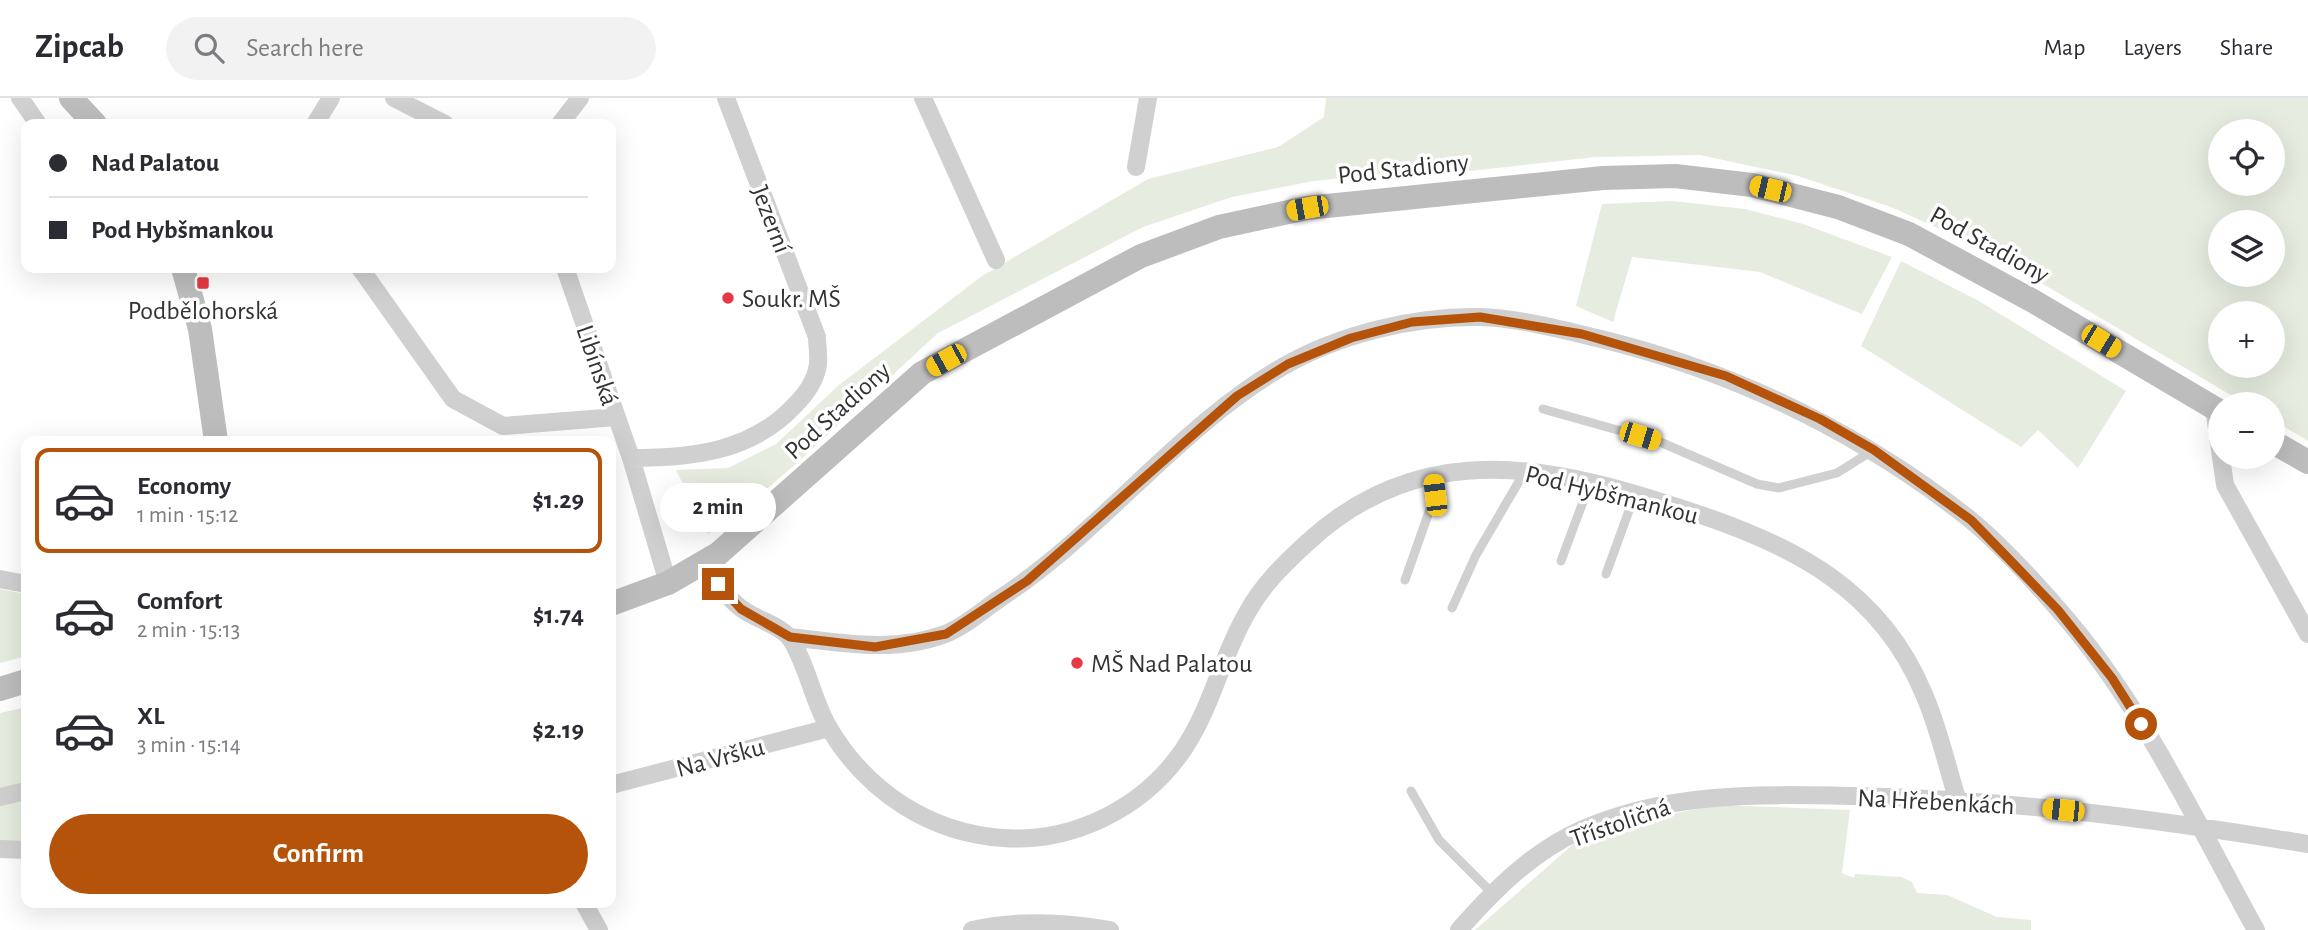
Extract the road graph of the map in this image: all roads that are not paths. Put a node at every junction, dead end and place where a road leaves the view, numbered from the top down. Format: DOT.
graph roads {
  1 [pos="20,98"];
  2 [pos="71,98"];
  3 [pos="331,98"];
  4 [pos="394,98"];
  5 [pos="580,98"];
  6 [pos="726,98"];
  7 [pos="922,98"];
  8 [pos="1148,98"];
  9 [pos="35,119"];
  10 [pos="90,119"];
  11 [pos="318,119"];
  12 [pos="435,119"];
  13 [pos="564,119"];
  14 [pos="1136,167"];
  15 [pos="996,260"];
  16 [pos="184,273"];
  17 [pos="364,273"];
  18 [pos="567,273"];
  19 [pos="2208,405"];
  20 [pos="1543,409"];
  21 [pos="616,416"];
  22 [pos="215,436"];
  23 [pos="2285,449"];
  24 [pos="1874,450"];
  25 [pos="631,458"];
  26 [pos="2308,462"];
  27 [pos="2223,469"];
  28 [pos="1525,470"];
  29 [pos="1432,475"];
  30 [pos="1590,483"];
  31 [pos="1634,494"];
  32 [pos="1561,561"];
  33 [pos="702,565"];
  34 [pos="1605,574"];
  35 [pos="0,579"];
  36 [pos="1405,580"];
  37 [pos="21,583"];
  38 [pos="668,583"];
  39 [pos="616,602"];
  40 [pos="1452,608"];
  41 [pos="2308,634"];
  42 [pos="790,637"];
  43 [pos="21,683"];
  44 [pos="0,689"];
  45 [pos="829,728"];
  46 [pos="616,784"];
  47 [pos="1411,791"];
  48 [pos="21,793"];
  49 [pos="0,797"];
  50 [pos="1957,798"];
  51 [pos="1688,800"];
  52 [pos="2198,826"];
  53 [pos="2308,844"];
  54 [pos="0,849"];
  55 [pos="21,850"];
  56 [pos="1492,892"];
  57 [pos="587,908"];
  58 [pos="599,930"];
  59 [pos="972,930"];
  60 [pos="1110,930"];
  61 [pos="1459,930"];
  62 [pos="2256,930"];
  1 -- 9 [label="street"];
  2 -- 10 [label="main road"];
  3 -- 11 [label="street"];
  4 -- 12 [label="street"];
  5 -- 13 [label="street"];
  6 -- 25 [label="street, Jezerní"];
  7 -- 15 [label="street"];
  8 -- 14 [label="street"];
  16 -- 22 [label="main road"];
  17 -- 21 [label="street"];
  18 -- 21 [label="street, Libínská"];
  19 -- 33 [label="main road, Pod Stadiony"];
  20 -- 24 [label="lane"];
  21 -- 25 [label="street, Libínská"];
  23 -- 26 [label="main road"];
  24 -- 42 [label="street"];
  24 -- 52 [label="street"];
  25 -- 38 [label="street, Libínská"];
  27 -- 41 [label="street"];
  28 -- 29 [label="street, Pod Hybšmankou"];
  28 -- 30 [label="street, Pod Hybšmankou"];
  28 -- 40 [label="lane"];
  29 -- 36 [label="lane"];
  29 -- 45 [label="street, Pod Hybšmankou"];
  30 -- 31 [label="street, Pod Hybšmankou"];
  30 -- 32 [label="lane"];
  31 -- 34 [label="lane"];
  31 -- 50 [label="street, Pod Hybšmankou"];
  33 -- 38 [label="main road, Pod Stadiony"];
  33 -- 42 [label="street"];
  35 -- 37 [label="street"];
  38 -- 39 [label="main road, Pod Stadiony"];
  42 -- 45 [label="street, Pod Hybšmankou"];
  43 -- 44 [label="main road"];
  45 -- 46 [label="street, Na Vršku"];
  47 -- 56 [label="lane"];
  48 -- 49 [label="street"];
  50 -- 51 [label="street, Na Hřebenkách"];
  50 -- 52 [label="street, Na Hřebenkách"];
  51 -- 56 [label="street, Třístoličná"];
  52 -- 53 [label="street, Na Hřebenkách"];
  52 -- 62 [label="street"];
  54 -- 55 [label="street"];
  56 -- 61 [label="street, Třístoličná"];
  57 -- 58 [label="street"];
  59 -- 60 [label="street"];
}
